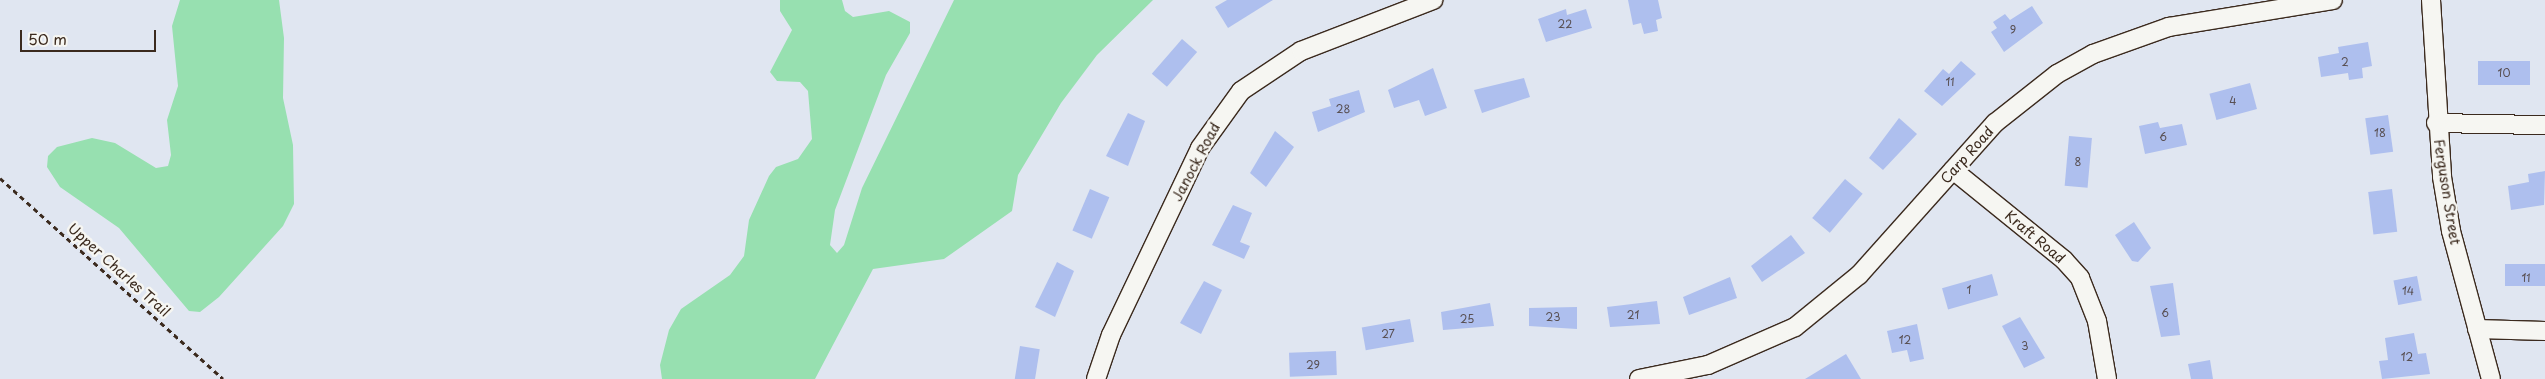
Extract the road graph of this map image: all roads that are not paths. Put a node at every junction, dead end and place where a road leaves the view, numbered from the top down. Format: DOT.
graph roads {
  1 [pos="1433,0"];
  2 [pos="2332,0"];
  3 [pos="2431,0"];
  4 [pos="2436,123"];
  5 [pos="2545,125"];
  6 [pos="1953,170"];
  7 [pos="2477,329"];
  8 [pos="2545,331"];
  9 [pos="1096,379"];
  10 [pos="1639,379"];
  11 [pos="2108,379"];
  12 [pos="2491,379"];
  1 -- 9 [label="street, Janock Road"];
  2 -- 6 [label="street, Carp Road"];
  3 -- 4 [label="street, Ferguson Street"];
  4 -- 5 [label="street"];
  4 -- 7 [label="street, Ferguson Street"];
  6 -- 10 [label="street, Carp Road"];
  6 -- 11 [label="street, Kraft Road"];
  7 -- 8 [label="street"];
  7 -- 12 [label="street, Ferguson Street"];
}
